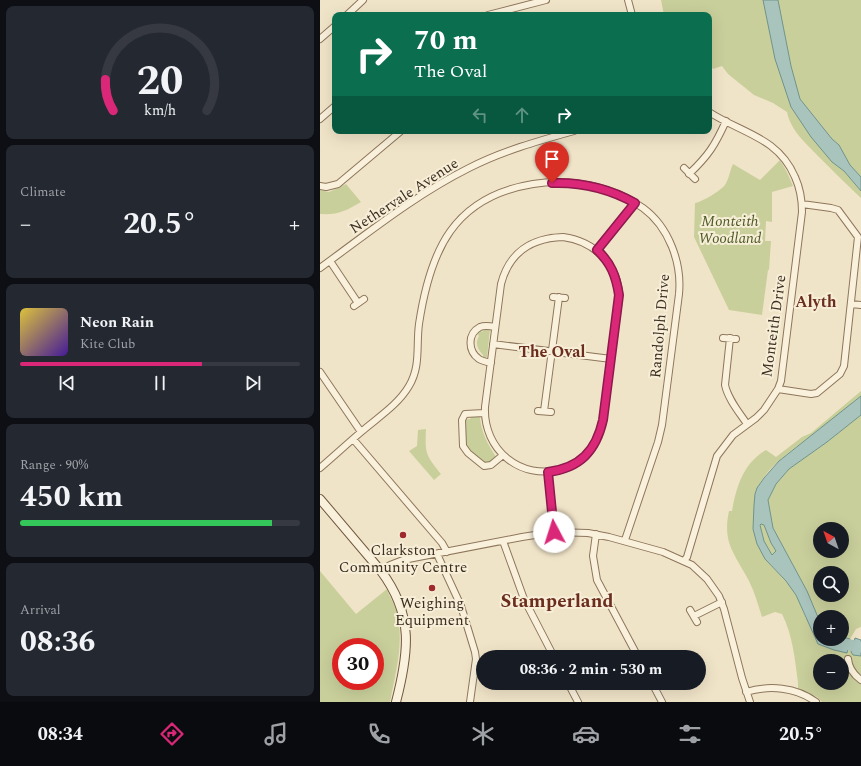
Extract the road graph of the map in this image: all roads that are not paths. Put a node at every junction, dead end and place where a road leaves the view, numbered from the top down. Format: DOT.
graph roads {
  1 [pos="363,0"];
  2 [pos="546,0"];
  3 [pos="628,0"];
  4 [pos="350,12"];
  5 [pos="500,12"];
  6 [pos="631,12"];
  7 [pos="332,29"];
  8 [pos="320,39"];
  9 [pos="332,109"];
  10 [pos="712,114"];
  11 [pos="320,119"];
  12 [pos="726,121"];
  13 [pos="397,134"];
  14 [pos="564,134"];
  15 [pos="684,168"];
  16 [pos="689,174"];
  17 [pos="695,179"];
  18 [pos="320,186"];
  19 [pos="635,203"];
  20 [pos="802,204"];
  21 [pos="597,250"];
  22 [pos="330,261"];
  23 [pos="320,268"];
  24 [pos="559,297"];
  25 [pos="359,303"];
  26 [pos="851,304"];
  27 [pos="861,305"];
  28 [pos="496,327"];
  29 [pos="730,338"];
  30 [pos="493,344"];
  31 [pos="552,352"];
  32 [pos="611,359"];
  33 [pos="491,364"];
  34 [pos="320,372"];
  35 [pos="778,389"];
  36 [pos="551,412"];
  37 [pos="484,413"];
  38 [pos="747,424"];
  39 [pos="361,432"];
  40 [pos="353,439"];
  41 [pos="503,455"];
  42 [pos="320,468"];
  43 [pos="548,472"];
  44 [pos="320,499"];
  45 [pos="554,532"];
  46 [pos="596,534"];
  47 [pos="625,540"];
  48 [pos="503,541"];
  49 [pos="447,552"];
  50 [pos="437,554"];
  51 [pos="684,561"];
  52 [pos="381,571"];
  53 [pos="722,602"];
  54 [pos="694,616"];
  55 [pos="550,650"];
  56 [pos="634,650"];
  57 [pos="849,665"];
  58 [pos="861,680"];
  59 [pos="572,690"];
  60 [pos="656,690"];
  61 [pos="746,692"];
  62 [pos="396,702"];
  63 [pos="470,702"];
  64 [pos="578,702"];
  65 [pos="662,702"];
  66 [pos="750,702"];
  67 [pos="816,702"];
  1 -- 4 [label="street"];
  2 -- 5 [label="street"];
  3 -- 6 [label="street"];
  7 -- 8 [label="street"];
  9 -- 11 [label="street"];
  10 -- 12 [label="street, Monteith Drive"];
  12 -- 16 [label="street"];
  12 -- 20 [label="street, Monteith Drive"];
  13 -- 18 [label="street"];
  14 -- 22 [label="street, Nethervale Avenue"];
  15 -- 16 [label="street"];
  16 -- 17 [label="street"];
  19 -- 21 [label="street"];
  19 -- 39 [label="street, Randolph Drive"];
  19 -- 47 [label="street, Randolph Drive"];
  20 -- 26 [label="street"];
  20 -- 35 [label="street, Monteith Drive"];
  21 -- 28 [label="street"];
  21 -- 32 [label="street"];
  22 -- 23 [label="street, Nethervale Avenue"];
  22 -- 25 [label="street"];
  24 -- 31 [label="street"];
  26 -- 27 [label="street"];
  26 -- 35 [label="street"];
  28 -- 30 [label="street"];
  28 -- 33 [label="street"];
  29 -- 38 [label="street"];
  30 -- 31 [label="street"];
  30 -- 33 [label="street"];
  31 -- 32 [label="street"];
  31 -- 36 [label="street"];
  32 -- 43 [label="street"];
  33 -- 37 [label="street"];
  34 -- 39 [label="street"];
  35 -- 38 [label="street, Monteith Drive"];
  37 -- 41 [label="street"];
  37 -- 41 [label="street"];
  38 -- 51 [label="street, Monteith Drive"];
  39 -- 40 [label="street, Randolph Drive"];
  40 -- 42 [label="street, Randolph Drive"];
  40 -- 49 [label="street"];
  41 -- 43 [label="street"];
  43 -- 45 [label="street"];
  44 -- 52 [label="main road"];
  45 -- 46 [label="street"];
  45 -- 48 [label="street"];
  46 -- 47 [label="street"];
  46 -- 56 [label="street"];
  47 -- 51 [label="street"];
  48 -- 49 [label="street"];
  48 -- 55 [label="street"];
  49 -- 50 [label="street"];
  50 -- 52 [label="street"];
  50 -- 63 [label="street"];
  51 -- 53 [label="street"];
  52 -- 62 [label="main road"];
  53 -- 54 [label="street"];
  53 -- 61 [label="street"];
  57 -- 58 [label="street"];
  59 -- 64 [label="street"];
  60 -- 65 [label="street"];
  61 -- 66 [label="street"];
  61 -- 67 [label="street"];
}
